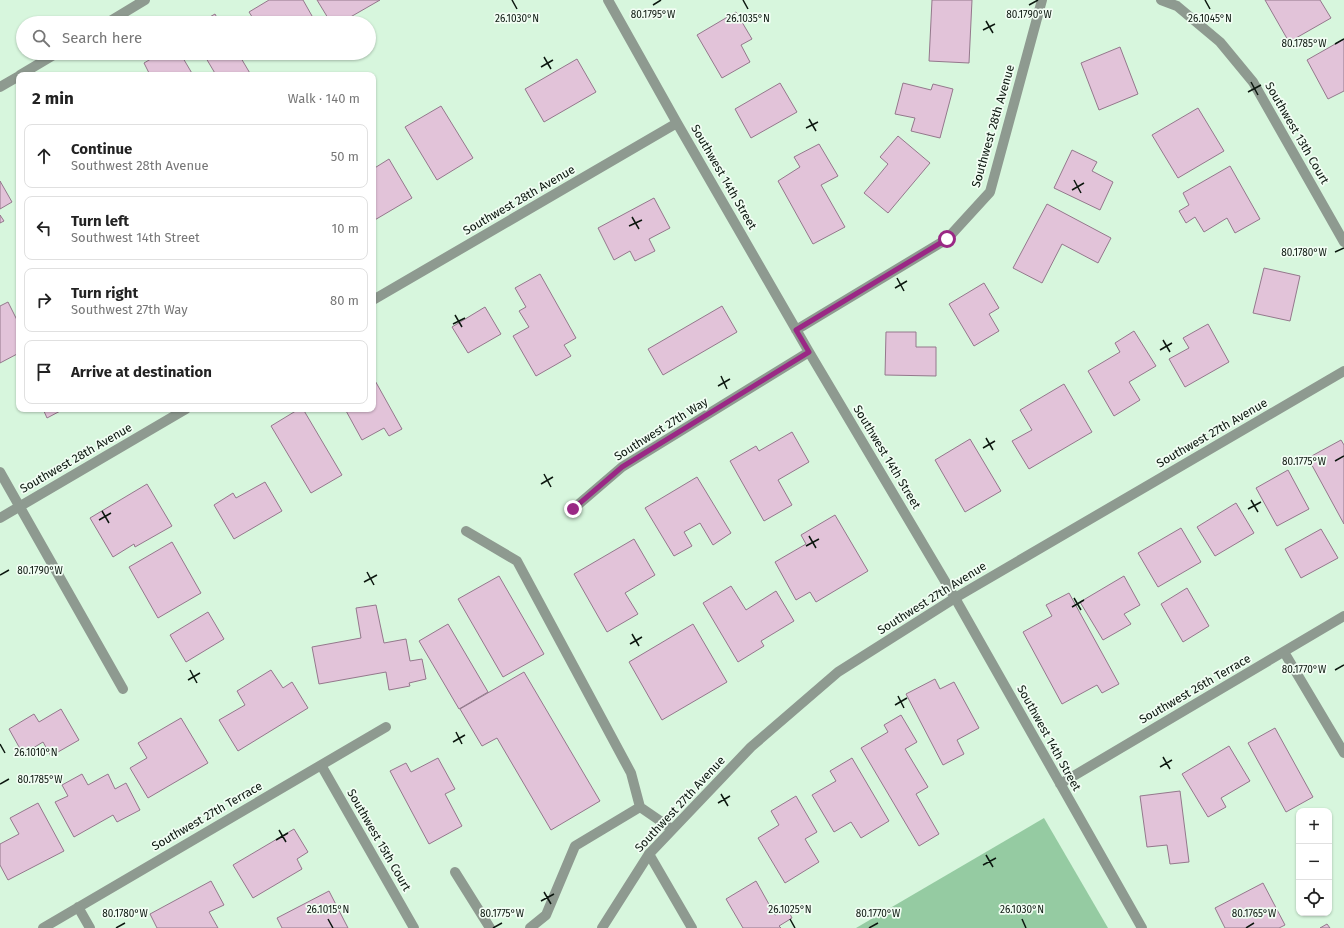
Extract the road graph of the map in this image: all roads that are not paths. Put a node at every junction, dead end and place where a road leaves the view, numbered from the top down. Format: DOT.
graph roads {
  1 [pos="145,0"];
  2 [pos="608,0"];
  3 [pos="1042,0"];
  4 [pos="1161,0"];
  5 [pos="119,16"];
  6 [pos="45,60"];
  7 [pos="25,72"];
  8 [pos="16,77"];
  9 [pos="0,87"];
  10 [pos="677,123"];
  11 [pos="1344,242"];
  12 [pos="376,298"];
  13 [pos="796,330"];
  14 [pos="809,352"];
  15 [pos="1344,371"];
  16 [pos="181,412"];
  17 [pos="0,472"];
  18 [pos="20,506"];
  19 [pos="573,509"];
  20 [pos="0,518"];
  21 [pos="466,531"];
  22 [pos="955,598"];
  23 [pos="1344,616"];
  24 [pos="1284,652"];
  25 [pos="123,689"];
  26 [pos="386,728"];
  27 [pos="1344,753"];
  28 [pos="320,765"];
  29 [pos="1060,784"];
  30 [pos="640,807"];
  31 [pos="672,829"];
  32 [pos="649,854"];
  33 [pos="456,872"];
  34 [pos="78,907"];
  35 [pos="43,928"];
  36 [pos="90,928"];
  37 [pos="414,928"];
  38 [pos="490,928"];
  39 [pos="530,928"];
  40 [pos="602,928"];
  41 [pos="692,928"];
  42 [pos="1142,928"];
  1 -- 5 [label="street"];
  2 -- 10 [label="street, Southwest 14th Street"];
  3 -- 13 [label="street, Southwest 28th Avenue"];
  4 -- 11 [label="street, Southwest 13th Court"];
  6 -- 7 [label="street"];
  8 -- 9 [label="street"];
  10 -- 12 [label="street, Southwest 28th Avenue"];
  10 -- 13 [label="street, Southwest 14th Street"];
  13 -- 14 [label="street, Southwest 14th Street"];
  14 -- 19 [label="street, Southwest 27th Way"];
  14 -- 22 [label="street, Southwest 14th Street"];
  15 -- 22 [label="street, Southwest 27th Avenue"];
  16 -- 18 [label="street, Southwest 28th Avenue"];
  17 -- 18 [label="street"];
  18 -- 20 [label="street, Southwest 28th Avenue"];
  18 -- 25 [label="street"];
  21 -- 30 [label="street"];
  22 -- 29 [label="street, Southwest 14th Street"];
  22 -- 31 [label="street, Southwest 27th Avenue"];
  23 -- 24 [label="street, Southwest 26th Terrace"];
  24 -- 27 [label="street"];
  24 -- 29 [label="street, Southwest 26th Terrace"];
  26 -- 28 [label="street, Southwest 27th Terrace"];
  28 -- 34 [label="street, Southwest 27th Terrace"];
  28 -- 37 [label="street, Southwest 15th Court"];
  29 -- 42 [label="street, Southwest 14th Street"];
  30 -- 31 [label="street"];
  30 -- 39 [label="street"];
  31 -- 32 [label="street, Southwest 27th Avenue"];
  32 -- 40 [label="street, Southwest 27th Avenue"];
  32 -- 41 [label="street"];
  33 -- 38 [label="street"];
  34 -- 35 [label="street, Southwest 27th Terrace"];
  34 -- 36 [label="street"];
}
